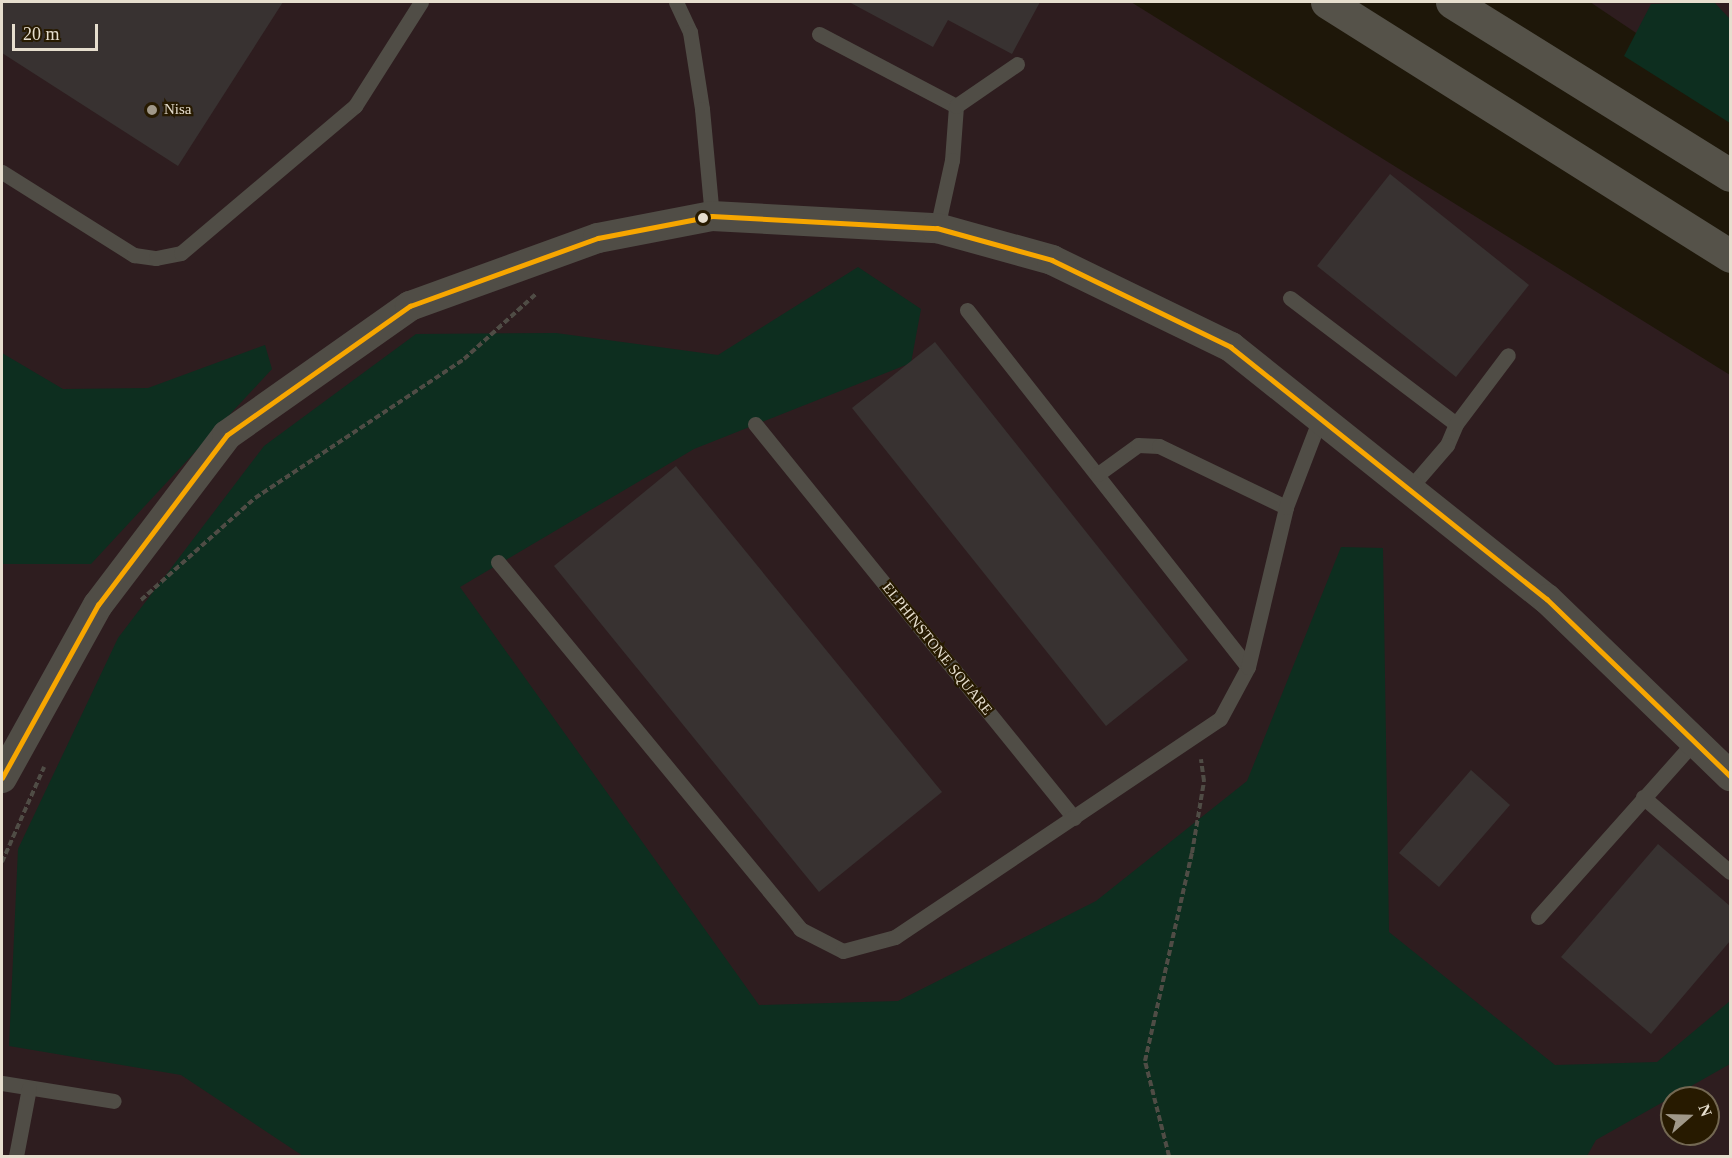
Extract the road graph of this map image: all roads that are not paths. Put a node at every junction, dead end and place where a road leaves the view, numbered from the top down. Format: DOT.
graph roads {
  1 [pos="421,2"];
  2 [pos="676,2"];
  3 [pos="1327,2"];
  4 [pos="1452,2"];
  5 [pos="819,34"];
  6 [pos="1017,64"];
  7 [pos="956,106"];
  8 [pos="2,172"];
  9 [pos="1731,176"];
  10 [pos="712,216"];
  11 [pos="937,228"];
  12 [pos="1731,256"];
  13 [pos="1290,298"];
  14 [pos="968,310"];
  15 [pos="1508,355"];
  16 [pos="1321,416"];
  17 [pos="755,424"];
  18 [pos="1456,424"];
  19 [pos="1098,474"];
  20 [pos="1410,488"];
  21 [pos="1286,507"];
  22 [pos="498,562"];
  23 [pos="1248,667"];
  24 [pos="1693,743"];
  25 [pos="1731,776"];
  26 [pos="2,778"];
  27 [pos="1643,797"];
  28 [pos="1074,818"];
  29 [pos="1731,872"];
  30 [pos="1538,917"];
  31 [pos="2,1083"];
  32 [pos="29,1088"];
  33 [pos="114,1101"];
  34 [pos="16,1156"];
  1 -- 8 [label="lane"];
  2 -- 10 [label="lane"];
  3 -- 12 [label="highway"];
  4 -- 9 [label="highway"];
  5 -- 7 [label="lane"];
  6 -- 7 [label="lane"];
  7 -- 11 [label="lane"];
  10 -- 11 [label="street"];
  10 -- 26 [label="street"];
  11 -- 16 [label="street"];
  13 -- 18 [label="lane"];
  14 -- 19 [label="lane"];
  15 -- 18 [label="lane"];
  16 -- 20 [label="street"];
  16 -- 21 [label="lane"];
  17 -- 28 [label="lane, ELPHINSTONE SQUARE"];
  18 -- 20 [label="lane"];
  19 -- 21 [label="lane"];
  19 -- 23 [label="lane"];
  20 -- 24 [label="street"];
  21 -- 23 [label="lane"];
  22 -- 28 [label="lane"];
  23 -- 28 [label="lane"];
  24 -- 25 [label="street"];
  24 -- 27 [label="lane"];
  27 -- 29 [label="lane"];
  27 -- 30 [label="lane"];
  31 -- 32 [label="lane"];
  32 -- 33 [label="lane"];
  32 -- 34 [label="lane"];
}
